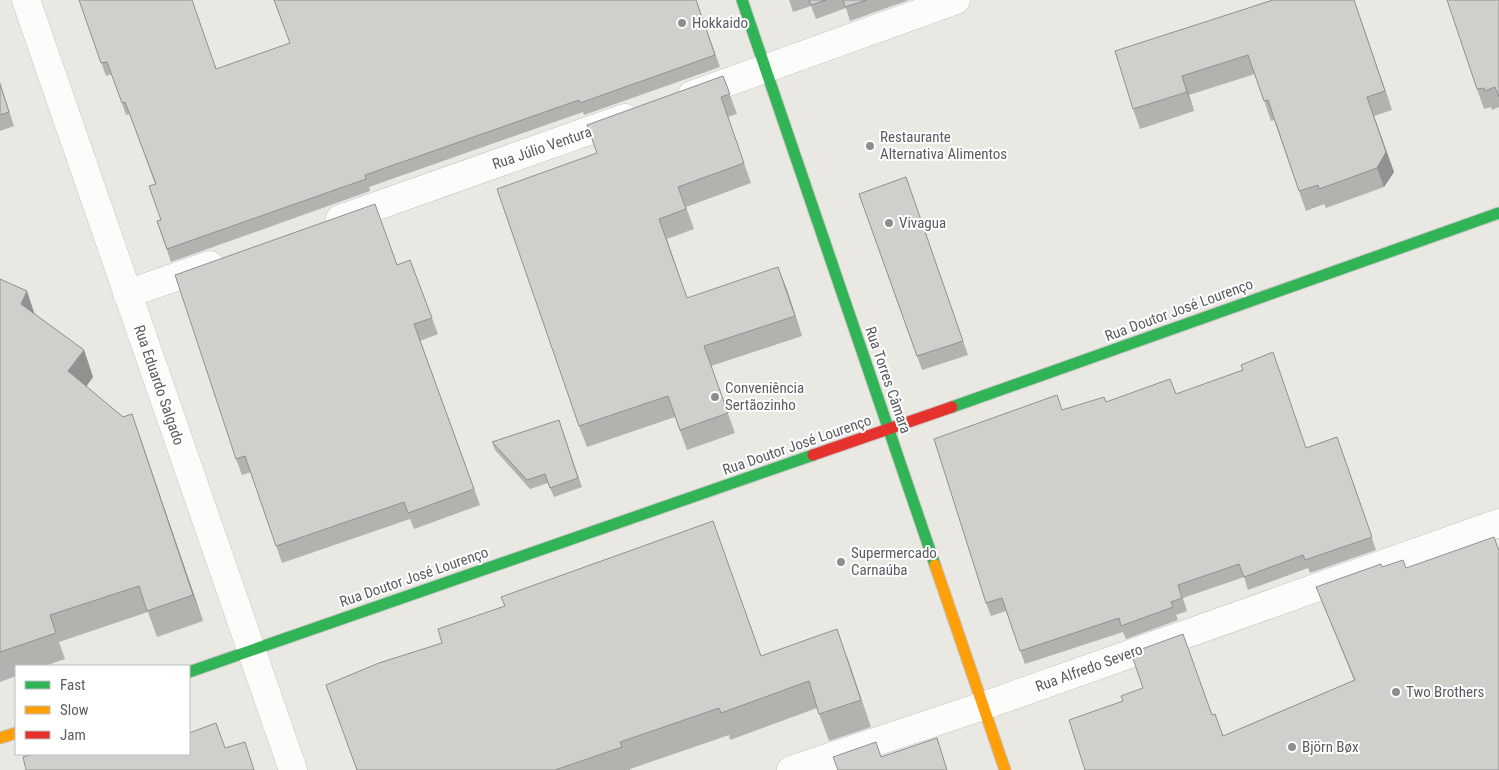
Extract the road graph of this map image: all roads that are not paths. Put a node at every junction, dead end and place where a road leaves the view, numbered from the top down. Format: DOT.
graph roads {
  1 [pos="26,0"];
  2 [pos="742,0"];
  3 [pos="956,0"];
  4 [pos="766,68"];
  5 [pos="672,102"];
  6 [pos="644,112"];
  7 [pos="1499,213"];
  8 [pos="315,228"];
  9 [pos="230,258"];
  10 [pos="127,294"];
  11 [pos="889,429"];
  12 [pos="1499,523"];
  13 [pos="252,650"];
  14 [pos="190,672"];
  15 [pos="983,706"];
  16 [pos="15,733"];
  17 [pos="0,738"];
  18 [pos="293,770"];
  19 [pos="791,770"];
  20 [pos="1005,770"];
  1 -- 10 [label="street, Rua Eduardo Salgado"];
  2 -- 4 [label="street, Rua Torres Câmara"];
  3 -- 4 [label="street"];
  4 -- 5 [label="street"];
  4 -- 11 [label="street, Rua Torres Câmara"];
  6 -- 8 [label="street, Rua Júlio Ventura"];
  7 -- 11 [label="street, Rua Doutor José Lourenço"];
  9 -- 10 [label="street"];
  10 -- 13 [label="street, Rua Eduardo Salgado"];
  11 -- 13 [label="street, Rua Doutor José Lourenço"];
  11 -- 15 [label="street, Rua Torres Câmara"];
  12 -- 15 [label="street, Rua Alfredo Severo"];
  13 -- 14 [label="street, Rua Doutor José Lourenço"];
  13 -- 18 [label="street, Rua Eduardo Salgado"];
  15 -- 19 [label="street, Rua Alfredo Severo"];
  15 -- 20 [label="street, Rua Torres Câmara"];
  16 -- 17 [label="street"];
}
